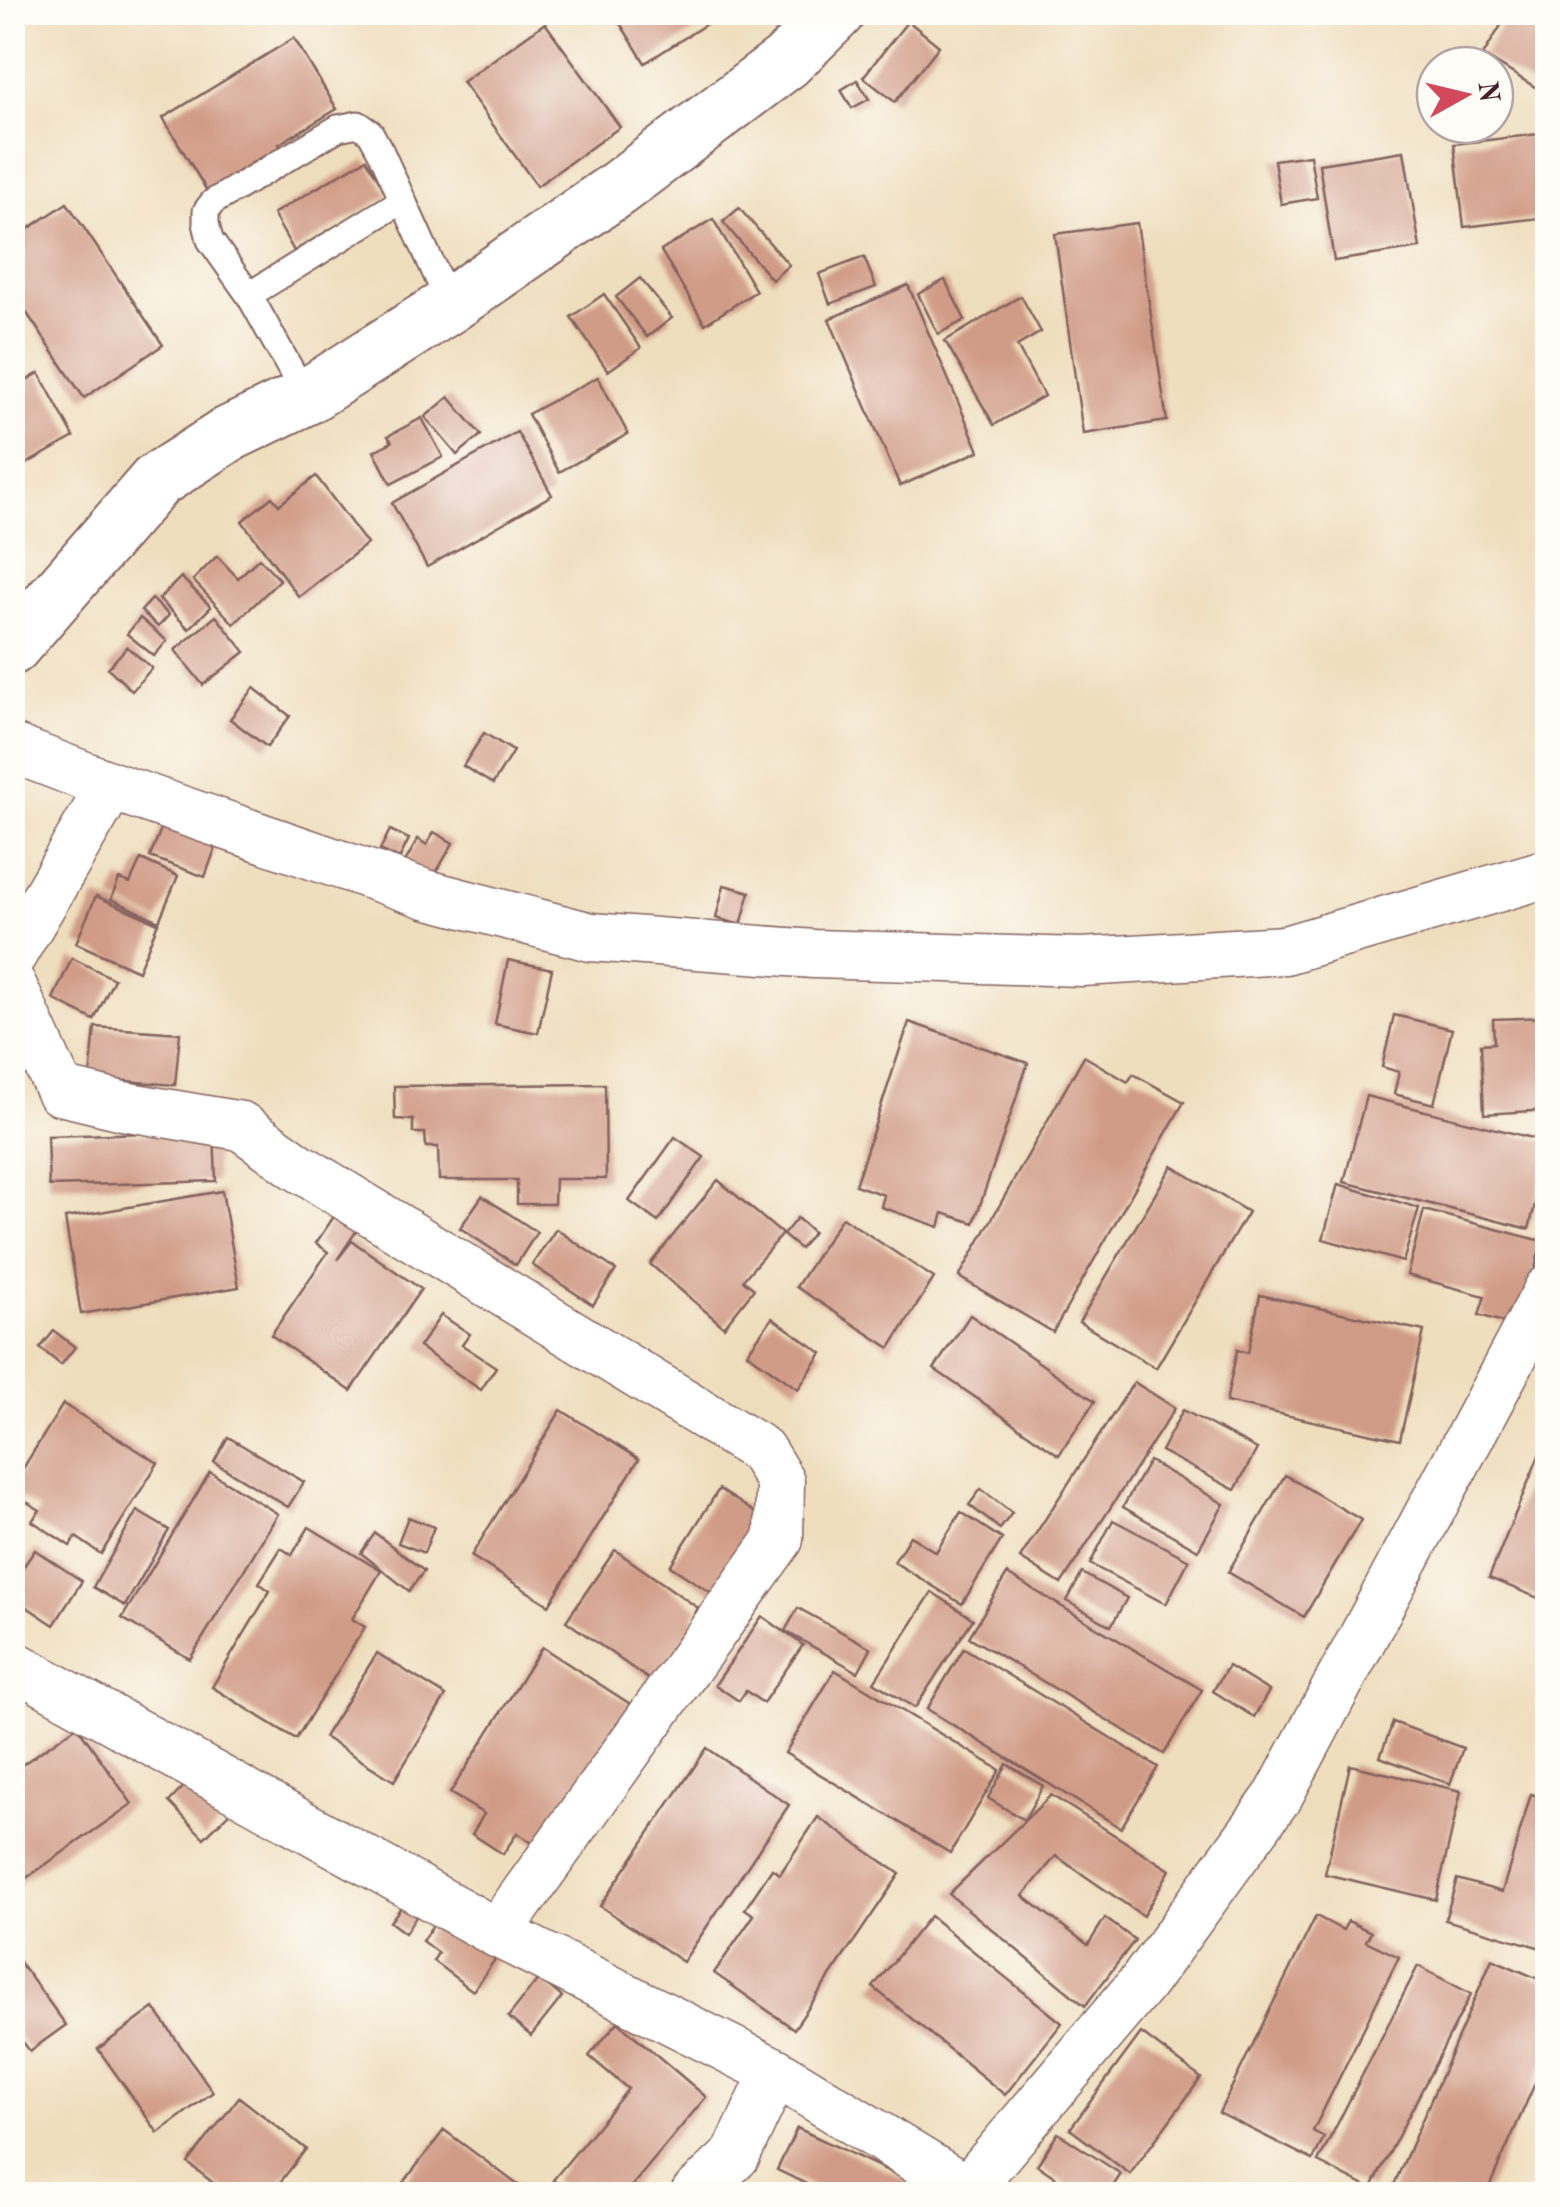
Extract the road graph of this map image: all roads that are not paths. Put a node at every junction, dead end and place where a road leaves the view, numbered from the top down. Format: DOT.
graph roads {
  1 [pos="837,12"];
  2 [pos="404,200"];
  3 [pos="250,295"];
  4 [pos="450,305"];
  5 [pos="306,397"];
  6 [pos="12,647"];
  7 [pos="12,748"];
  8 [pos="111,786"];
  9 [pos="1542,888"];
  10 [pos="12,954"];
  11 [pos="12,985"];
  12 [pos="1548,1290"];
  13 [pos="12,1664"];
  14 [pos="497,1933"];
  15 [pos="775,2072"];
  16 [pos="971,2193"];
  17 [pos="695,2194"];
  1 -- 4 [label="street"];
  2 -- 3 [label="lane"];
  2 -- 3 [label="lane"];
  2 -- 4 [label="lane"];
  3 -- 5 [label="lane"];
  4 -- 5 [label="street"];
  5 -- 6 [label="street"];
  7 -- 8 [label="street"];
  8 -- 9 [label="street"];
  8 -- 10 [label="street"];
  11 -- 14 [label="street"];
  12 -- 16 [label="street"];
  13 -- 14 [label="street"];
  14 -- 15 [label="street"];
  15 -- 16 [label="street"];
  15 -- 17 [label="street"];
}
